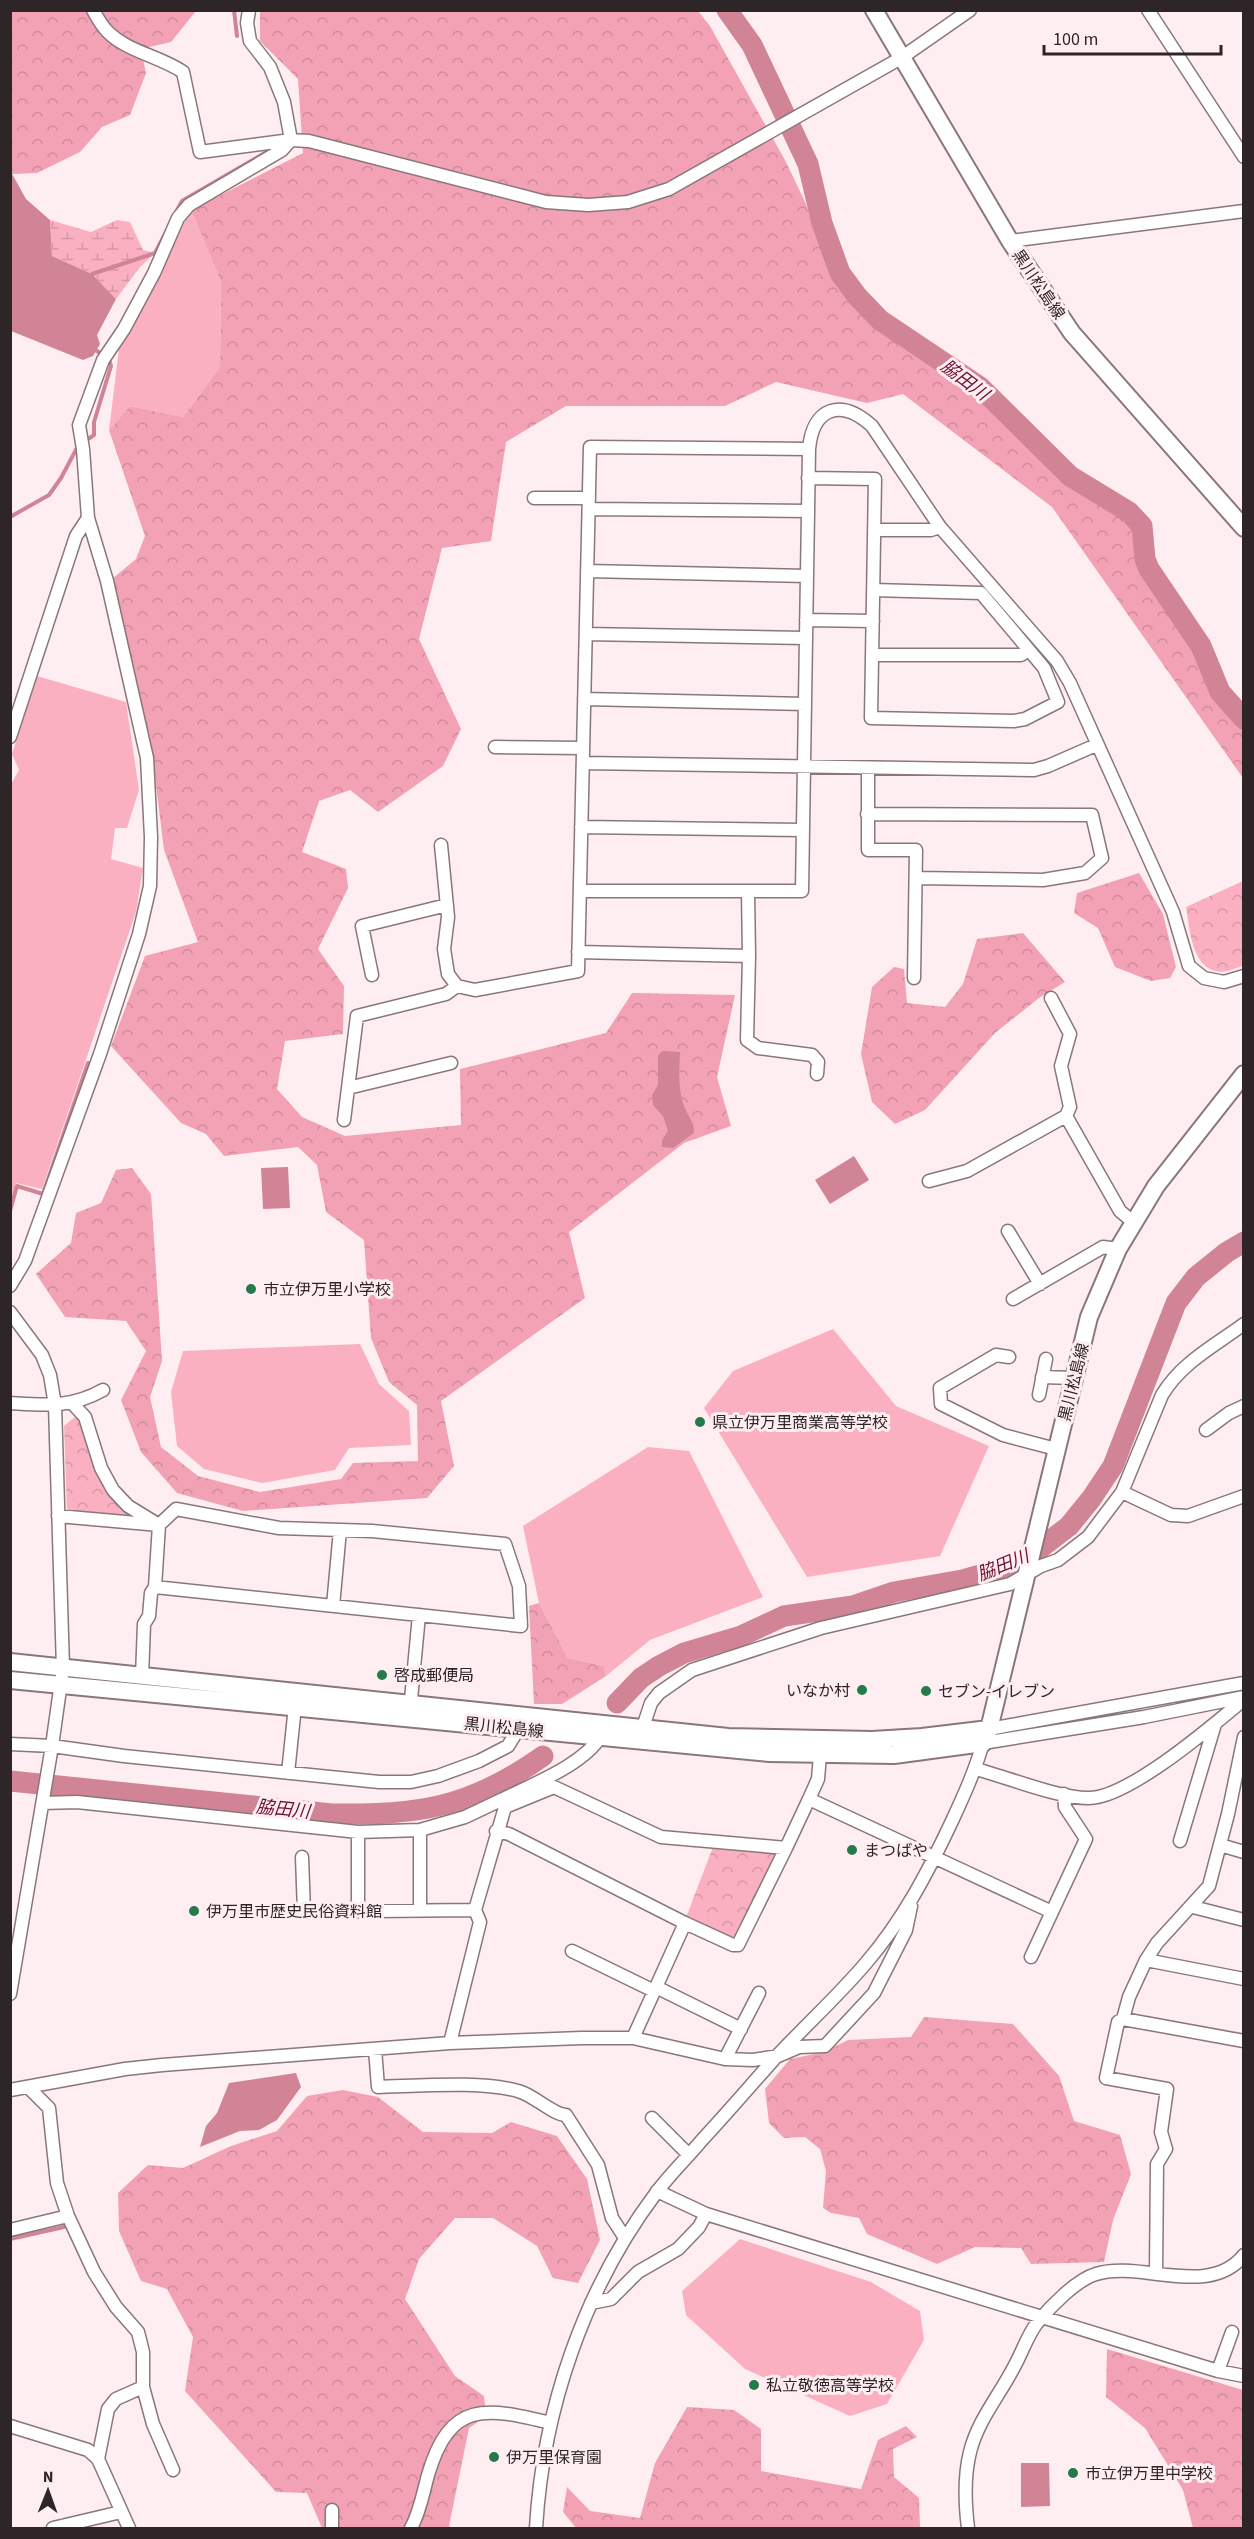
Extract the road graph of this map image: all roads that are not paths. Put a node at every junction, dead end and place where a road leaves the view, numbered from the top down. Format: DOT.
graph roads {
  1 [pos="93,10"];
  2 [pos="249,10"];
  3 [pos="874,10"];
  4 [pos="970,10"];
  5 [pos="1148,10"];
  6 [pos="902,58"];
  7 [pos="291,140"];
  8 [pos="1244,157"];
  9 [pos="1244,211"];
  10 [pos="1010,241"];
  11 [pos="809,449"];
  12 [pos="808,478"];
  13 [pos="534,498"];
  14 [pos="589,504"];
  15 [pos="808,511"];
  16 [pos="88,519"];
  17 [pos="940,527"];
  18 [pos="1244,528"];
  19 [pos="874,530"];
  20 [pos="587,571"];
  21 [pos="807,576"];
  22 [pos="873,590"];
  23 [pos="806,620"];
  24 [pos="873,621"];
  25 [pos="586,634"];
  26 [pos="806,638"];
  27 [pos="1029,650"];
  28 [pos="872,655"];
  29 [pos="584,699"];
  30 [pos="805,704"];
  31 [pos="10,737"];
  32 [pos="1096,745"];
  33 [pos="495,747"];
  34 [pos="583,748"];
  35 [pos="583,763"];
  36 [pos="804,766"];
  37 [pos="867,768"];
  38 [pos="867,814"];
  39 [pos="581,826"];
  40 [pos="803,830"];
  41 [pos="441,845"];
  42 [pos="916,878"];
  43 [pos="580,891"];
  44 [pos="748,892"];
  45 [pos="447,905"];
  46 [pos="578,952"];
  47 [pos="749,956"];
  48 [pos="372,975"];
  49 [pos="1244,976"];
  50 [pos="914,978"];
  51 [pos="458,986"];
  52 [pos="1051,998"];
  53 [pos="451,1063"];
  54 [pos="817,1074"];
  55 [pos="1244,1074"];
  56 [pos="348,1088"];
  57 [pos="1066,1116"];
  58 [pos="344,1120"];
  59 [pos="929,1181"];
  60 [pos="1133,1222"];
  61 [pos="1008,1231"];
  62 [pos="1118,1249"];
  63 [pos="1040,1284"];
  64 [pos="10,1286"];
  65 [pos="1013,1299"];
  66 [pos="10,1312"];
  67 [pos="1244,1324"];
  68 [pos="1009,1357"];
  69 [pos="1046,1359"];
  70 [pos="1042,1377"];
  71 [pos="1074,1378"];
  72 [pos="103,1390"];
  73 [pos="1039,1395"];
  74 [pos="10,1403"];
  75 [pos="72,1403"];
  76 [pos="55,1405"];
  77 [pos="1244,1406"];
  78 [pos="1206,1430"];
  79 [pos="1056,1449"];
  80 [pos="1122,1492"];
  81 [pos="1244,1496"];
  82 [pos="58,1516"];
  83 [pos="159,1525"];
  84 [pos="340,1530"];
  85 [pos="1027,1575"];
  86 [pos="155,1587"];
  87 [pos="333,1606"];
  88 [pos="419,1615"];
  89 [pos="10,1662"];
  90 [pos="62,1676"];
  91 [pos="142,1676"];
  92 [pos="10,1680"];
  93 [pos="1244,1683"];
  94 [pos="1243,1698"];
  95 [pos="295,1706"];
  96 [pos="410,1710"];
  97 [pos="1215,1724"];
  98 [pos="643,1727"];
  99 [pos="519,1728"];
  100 [pos="601,1736"];
  101 [pos="986,1736"];
  102 [pos="1244,1737"];
  103 [pos="10,1744"];
  104 [pos="52,1746"];
  105 [pos="820,1755"];
  106 [pos="976,1769"];
  107 [pos="288,1773"];
  108 [pos="1064,1794"];
  109 [pos="809,1799"];
  110 [pos="43,1803"];
  111 [pos="504,1803"];
  112 [pos="420,1830"];
  113 [pos="496,1831"];
  114 [pos="358,1832"];
  115 [pos="1180,1841"];
  116 [pos="1220,1845"];
  117 [pos="786,1848"];
  118 [pos="1244,1852"];
  119 [pos="302,1857"];
  120 [pos="934,1859"];
  121 [pos="912,1902"];
  122 [pos="1192,1907"];
  123 [pos="475,1910"];
  124 [pos="358,1911"];
  125 [pos="420,1911"];
  126 [pos="273,1912"];
  127 [pos="304,1912"];
  128 [pos="1052,1912"];
  129 [pos="1244,1920"];
  130 [pos="685,1923"];
  131 [pos="573,1951"];
  132 [pos="1031,1957"];
  133 [pos="1146,1960"];
  134 [pos="1244,1979"];
  135 [pos="655,1989"];
  136 [pos="759,1993"];
  137 [pos="10,1994"];
  138 [pos="1123,2019"];
  139 [pos="741,2029"];
  140 [pos="633,2038"];
  141 [pos="1244,2041"];
  142 [pos="450,2043"];
  143 [pos="375,2049"];
  144 [pos="778,2056"];
  145 [pos="725,2059"];
  146 [pos="29,2088"];
  147 [pos="10,2090"];
  148 [pos="652,2118"];
  149 [pos="689,2155"];
  150 [pos="657,2191"];
  151 [pos="706,2214"];
  152 [pos="68,2216"];
  153 [pos="10,2230"];
  154 [pos="625,2238"];
  155 [pos="1241,2262"];
  156 [pos="1156,2273"];
  157 [pos="591,2303"];
  158 [pos="1042,2317"];
  159 [pos="1232,2332"];
  160 [pos="1218,2371"];
  161 [pos="1244,2376"];
  162 [pos="143,2387"];
  163 [pos="551,2423"];
  164 [pos="10,2426"];
  165 [pos="98,2459"];
  166 [pos="173,2470"];
  167 [pos="332,2510"];
  168 [pos="122,2512"];
  169 [pos="53,2529"];
  170 [pos="129,2529"];
  171 [pos="332,2529"];
  172 [pos="411,2529"];
  173 [pos="536,2529"];
  174 [pos="968,2529"];
  1 -- 7 [label="street"];
  2 -- 7 [label="street"];
  3 -- 6 [label="main road, 黒川松島線"];
  4 -- 6 [label="street"];
  5 -- 8 [label="street"];
  6 -- 7 [label="street"];
  6 -- 10 [label="main road, 黒川松島線"];
  7 -- 16 [label="street"];
  9 -- 10 [label="street"];
  10 -- 18 [label="main road, 黒川松島線"];
  11 -- 12 [label="street"];
  11 -- 14 [label="street"];
  11 -- 17 [label="street"];
  12 -- 15 [label="street"];
  12 -- 19 [label="street"];
  13 -- 14 [label="street"];
  14 -- 15 [label="street"];
  14 -- 20 [label="street"];
  15 -- 21 [label="street"];
  16 -- 31 [label="street"];
  16 -- 64 [label="street"];
  17 -- 19 [label="street"];
  17 -- 32 [label="street"];
  19 -- 22 [label="street"];
  20 -- 21 [label="street"];
  20 -- 25 [label="street"];
  21 -- 23 [label="street"];
  22 -- 24 [label="street"];
  22 -- 27 [label="street"];
  23 -- 24 [label="street"];
  23 -- 26 [label="street"];
  24 -- 28 [label="street"];
  25 -- 26 [label="street"];
  25 -- 29 [label="street"];
  26 -- 30 [label="street"];
  27 -- 28 [label="street"];
  27 -- 28 [label="street"];
  29 -- 30 [label="street"];
  29 -- 34 [label="street"];
  30 -- 36 [label="street"];
  32 -- 37 [label="street"];
  32 -- 49 [label="street"];
  33 -- 34 [label="street"];
  34 -- 35 [label="street"];
  35 -- 36 [label="street"];
  35 -- 39 [label="street"];
  36 -- 37 [label="street"];
  36 -- 40 [label="street"];
  37 -- 38 [label="street"];
  38 -- 42 [label="street"];
  38 -- 42 [label="street"];
  39 -- 40 [label="street"];
  39 -- 43 [label="street"];
  40 -- 44 [label="street"];
  41 -- 45 [label="street"];
  42 -- 50 [label="street"];
  43 -- 44 [label="street"];
  43 -- 46 [label="street"];
  44 -- 47 [label="street"];
  45 -- 48 [label="street"];
  45 -- 51 [label="street"];
  46 -- 47 [label="street"];
  46 -- 51 [label="street"];
  47 -- 54 [label="street"];
  51 -- 56 [label="street"];
  52 -- 57 [label="street"];
  53 -- 56 [label="street"];
  55 -- 60 [label="main road, 黒川松島線"];
  56 -- 58 [label="street"];
  57 -- 59 [label="street"];
  57 -- 60 [label="street"];
  60 -- 62 [label="main road, 黒川松島線"];
  61 -- 63 [label="street"];
  62 -- 63 [label="street"];
  62 -- 71 [label="main road, 黒川松島線"];
  63 -- 65 [label="street"];
  66 -- 76 [label="street"];
  67 -- 80 [label="street"];
  68 -- 79 [label="street"];
  69 -- 70 [label="street"];
  70 -- 71 [label="street"];
  70 -- 73 [label="street"];
  71 -- 79 [label="main road, 黒川松島線"];
  72 -- 75 [label="street"];
  74 -- 76 [label="street"];
  75 -- 76 [label="street"];
  75 -- 83 [label="street"];
  76 -- 82 [label="street"];
  77 -- 78 [label="street"];
  79 -- 85 [label="main road, 黒川松島線"];
  80 -- 81 [label="street"];
  80 -- 85 [label="street"];
  82 -- 83 [label="street"];
  82 -- 90 [label="street"];
  83 -- 84 [label="street"];
  83 -- 86 [label="street"];
  84 -- 87 [label="street"];
  84 -- 88 [label="street"];
  85 -- 98 [label="street"];
  85 -- 101 [label="main road, 黒川松島線"];
  86 -- 87 [label="street"];
  86 -- 91 [label="street"];
  87 -- 88 [label="street"];
  88 -- 96 [label="street"];
  89 -- 90 [label="main road, 黒川松島線"];
  90 -- 91 [label="main road, 黒川松島線"];
  90 -- 92 [label="main road, 黒川松島線"];
  90 -- 95 [label="main road, 黒川松島線"];
  90 -- 104 [label="street"];
  91 -- 96 [label="main road, 黒川松島線"];
  93 -- 101 [label="street"];
  94 -- 97 [label="street"];
  94 -- 101 [label="street"];
  95 -- 96 [label="main road, 黒川松島線"];
  95 -- 107 [label="street"];
  96 -- 98 [label="main road, 黒川松島線"];
  96 -- 99 [label="main road, 黒川松島線"];
  97 -- 108 [label="street"];
  97 -- 115 [label="street"];
  98 -- 101 [label="main road, 黒川松島線"];
  99 -- 100 [label="main road, 黒川松島線"];
  99 -- 107 [label="street"];
  100 -- 105 [label="main road, 黒川松島線"];
  100 -- 111 [label="street"];
  101 -- 105 [label="main road, 黒川松島線"];
  101 -- 106 [label="street"];
  102 -- 116 [label="street"];
  103 -- 104 [label="street"];
  104 -- 107 [label="street"];
  104 -- 110 [label="street"];
  105 -- 109 [label="street"];
  106 -- 108 [label="street"];
  106 -- 120 [label="street"];
  108 -- 128 [label="street"];
  109 -- 117 [label="street"];
  109 -- 120 [label="street"];
  110 -- 114 [label="street"];
  110 -- 137 [label="street"];
  111 -- 112 [label="street"];
  111 -- 113 [label="street"];
  111 -- 117 [label="street"];
  112 -- 114 [label="street"];
  112 -- 125 [label="street"];
  113 -- 123 [label="street"];
  113 -- 130 [label="street"];
  114 -- 124 [label="street"];
  116 -- 118 [label="street"];
  116 -- 122 [label="street"];
  117 -- 130 [label="street"];
  119 -- 127 [label="street"];
  120 -- 121 [label="street"];
  120 -- 128 [label="street"];
  121 -- 144 [label="street"];
  121 -- 144 [label="street"];
  122 -- 129 [label="street"];
  122 -- 133 [label="street"];
  123 -- 125 [label="street"];
  123 -- 142 [label="street"];
  124 -- 125 [label="street"];
  124 -- 127 [label="street"];
  126 -- 127 [label="street"];
  128 -- 132 [label="street"];
  130 -- 135 [label="street"];
  131 -- 135 [label="street"];
  133 -- 134 [label="street"];
  133 -- 138 [label="street"];
  135 -- 139 [label="street"];
  135 -- 140 [label="street"];
  136 -- 139 [label="street"];
  138 -- 141 [label="street"];
  138 -- 156 [label="street"];
  139 -- 145 [label="street"];
  140 -- 142 [label="street"];
  140 -- 145 [label="street"];
  142 -- 143 [label="street"];
  143 -- 146 [label="street"];
  143 -- 154 [label="street"];
  144 -- 145 [label="street"];
  144 -- 149 [label="street"];
  146 -- 147 [label="street"];
  146 -- 152 [label="street"];
  148 -- 149 [label="street"];
  149 -- 150 [label="street"];
  150 -- 151 [label="street"];
  150 -- 154 [label="street"];
  151 -- 157 [label="street"];
  151 -- 158 [label="street"];
  152 -- 153 [label="street"];
  152 -- 162 [label="street"];
  154 -- 157 [label="street"];
  155 -- 156 [label="street"];
  156 -- 158 [label="street"];
  157 -- 163 [label="street"];
  158 -- 160 [label="street"];
  158 -- 174 [label="street"];
  159 -- 160 [label="street"];
  160 -- 161 [label="street"];
  162 -- 165 [label="street"];
  162 -- 166 [label="street"];
  163 -- 172 [label="street"];
  163 -- 173 [label="street"];
  164 -- 165 [label="street"];
  165 -- 168 [label="street"];
  167 -- 171 [label="street"];
  168 -- 169 [label="street"];
  168 -- 170 [label="street"];
}
